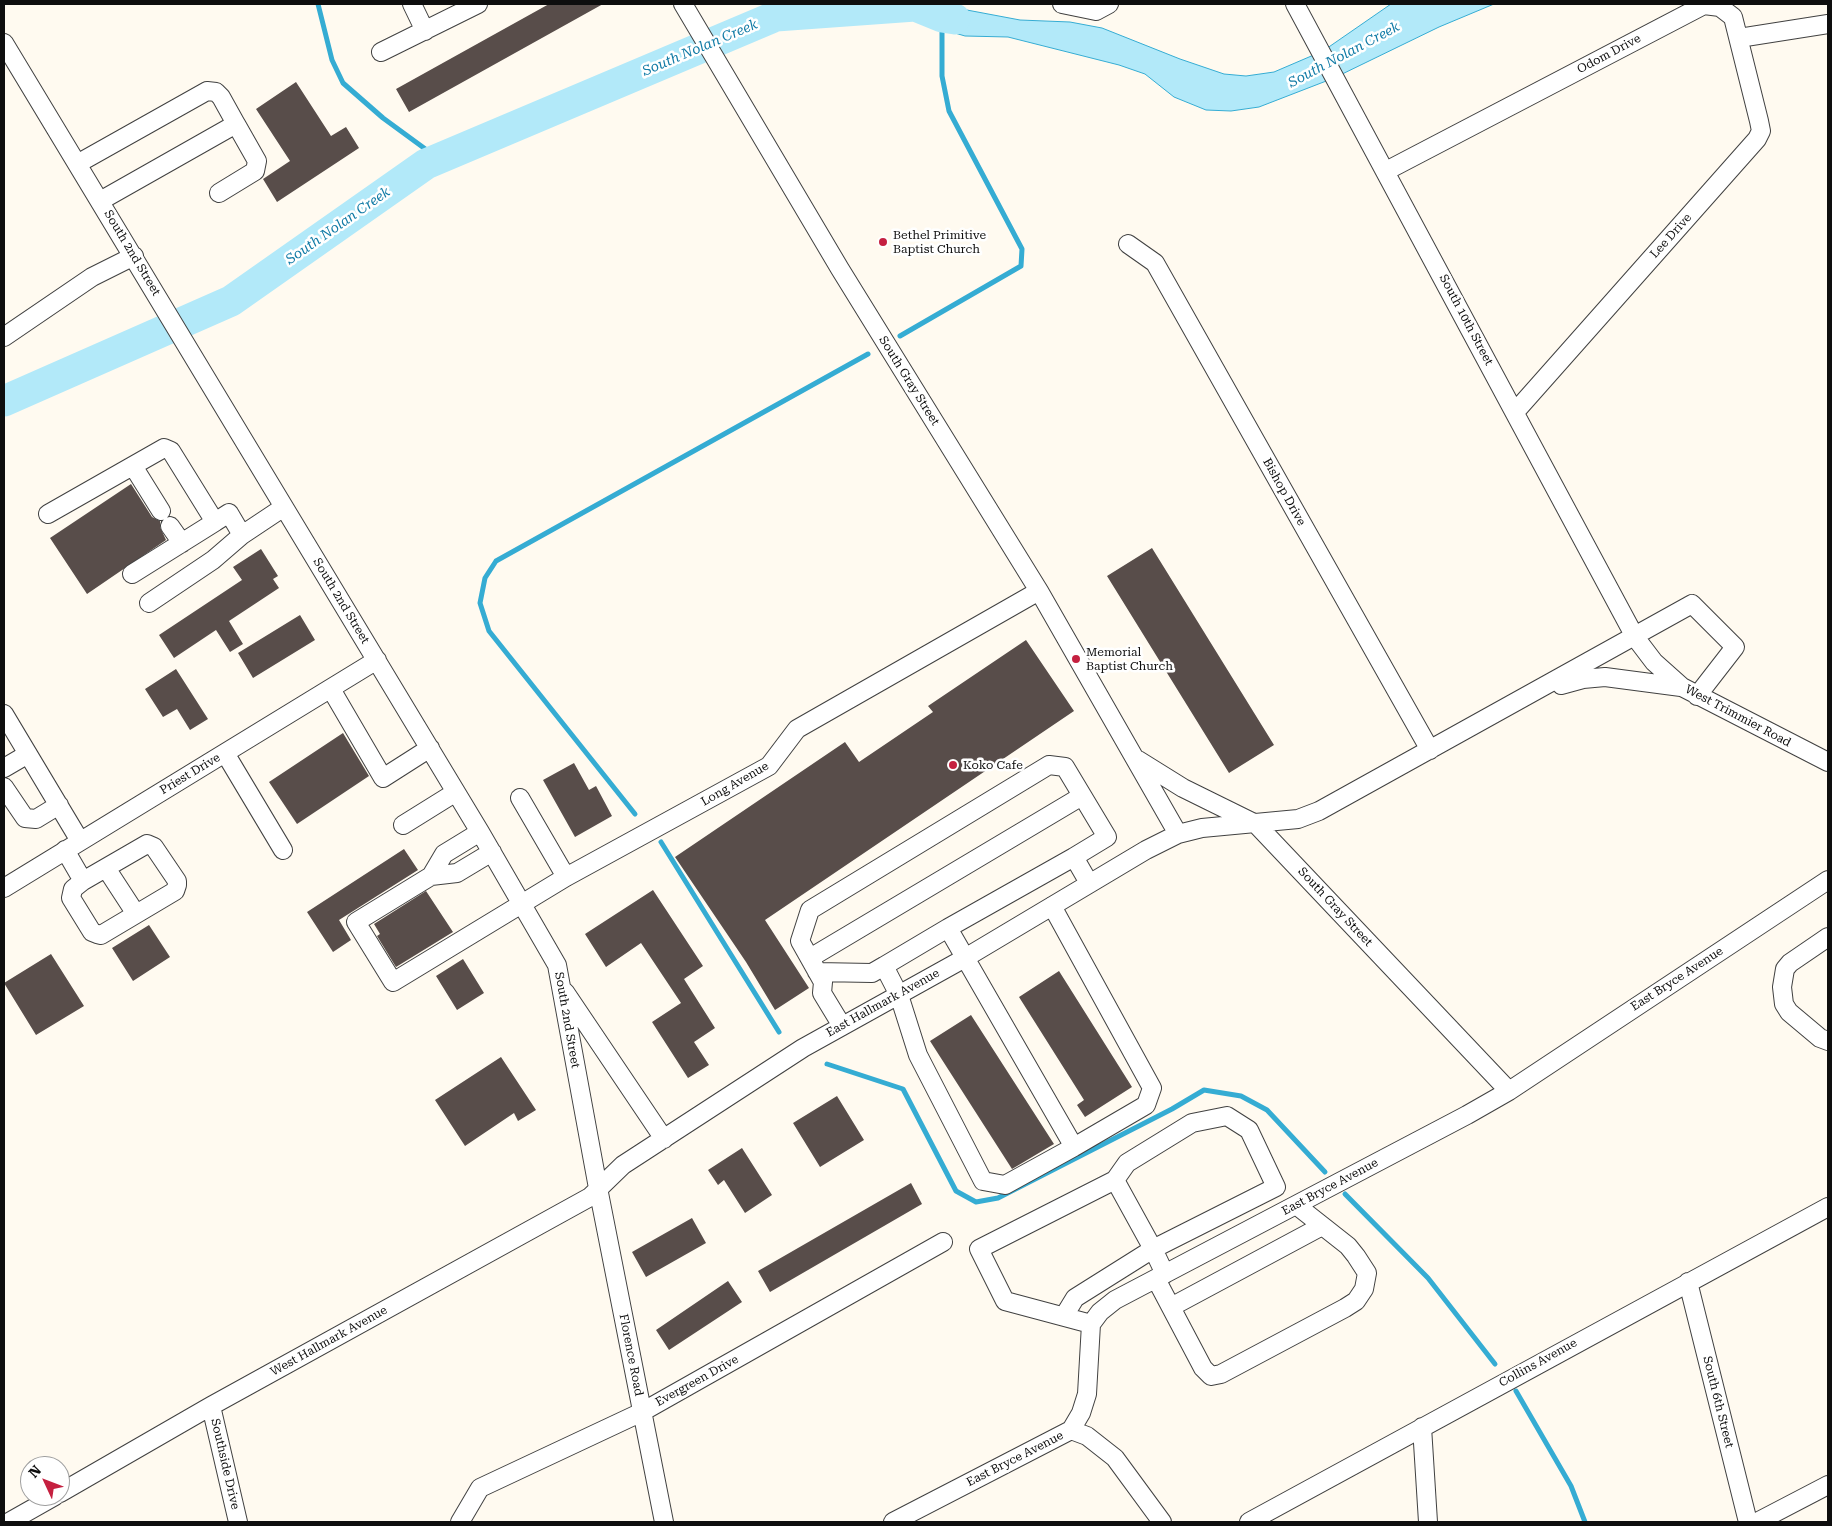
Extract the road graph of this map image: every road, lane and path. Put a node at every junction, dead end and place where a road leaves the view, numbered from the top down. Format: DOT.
graph roads {
  1 [pos="412,4"];
  2 [pos="478,4"];
  3 [pos="683,4"];
  4 [pos="1062,4"];
  5 [pos="1109,4"];
  6 [pos="1295,4"];
  7 [pos="1828,24"];
  8 [pos="424,32"];
  9 [pos="1739,38"];
  10 [pos="4,43"];
  11 [pos="381,52"];
  12 [pos="236,124"];
  13 [pos="77,164"];
  14 [pos="1386,171"];
  15 [pos="218,194"];
  16 [pos="100,201"];
  17 [pos="1128,244"];
  18 [pos="134,256"];
  19 [pos="4,337"];
  20 [pos="1514,412"];
  21 [pos="133,466"];
  22 [pos="284,507"];
  23 [pos="48,514"];
  24 [pos="215,522"];
  25 [pos="242,535"];
  26 [pos="182,543"];
  27 [pos="132,574"];
  28 [pos="1039,591"];
  29 [pos="149,602"];
  30 [pos="1635,637"];
  31 [pos="377,660"];
  32 [pos="331,689"];
  33 [pos="1689,691"];
  34 [pos="1534,693"];
  35 [pos="4,714"];
  36 [pos="430,748"];
  37 [pos="1430,750"];
  38 [pos="225,753"];
  39 [pos="28,754"];
  40 [pos="1135,758"];
  41 [pos="1828,762"];
  42 [pos="4,768"];
  43 [pos="4,787"];
  44 [pos="456,792"];
  45 [pos="1082,796"];
  46 [pos="520,798"];
  47 [pos="59,806"];
  48 [pos="1256,824"];
  49 [pos="403,826"];
  50 [pos="480,832"];
  51 [pos="1178,834"];
  52 [pos="80,841"];
  53 [pos="65,850"];
  54 [pos="283,850"];
  55 [pos="492,852"];
  56 [pos="1074,857"];
  57 [pos="106,868"];
  58 [pos="431,876"];
  59 [pos="566,877"];
  60 [pos="1828,880"];
  61 [pos="84,881"];
  62 [pos="1089,883"];
  63 [pos="4,888"];
  64 [pos="522,902"];
  65 [pos="1052,906"];
  66 [pos="136,914"];
  67 [pos="948,928"];
  68 [pos="1828,937"];
  69 [pos="965,958"];
  70 [pos="813,965"];
  71 [pos="884,966"];
  72 [pos="561,985"];
  73 [pos="899,995"];
  74 [pos="842,1026"];
  75 [pos="1828,1041"];
  76 [pos="1509,1091"];
  77 [pos="664,1139"];
  78 [pos="1074,1147"];
  79 [pos="1115,1180"];
  80 [pos="1276,1187"];
  81 [pos="598,1188"];
  82 [pos="1828,1207"];
  83 [pos="1291,1208"];
  84 [pos="1322,1226"];
  85 [pos="943,1242"];
  86 [pos="1153,1249"];
  87 [pos="1161,1276"];
  88 [pos="1688,1282"];
  89 [pos="1171,1307"];
  90 [pos="1064,1316"];
  91 [pos="1091,1324"];
  92 [pos="211,1406"];
  93 [pos="642,1412"];
  94 [pos="1422,1427"];
  95 [pos="1071,1430"];
  96 [pos="1828,1485"];
  97 [pos="70,1487"];
  98 [pos="37,1506"];
  99 [pos="9,1522"];
  100 [pos="238,1522"];
  101 [pos="460,1522"];
  102 [pos="664,1522"];
  103 [pos="894,1522"];
  104 [pos="1162,1522"];
  105 [pos="1249,1522"];
  106 [pos="1428,1522"];
  107 [pos="1748,1522"];
  108 [pos="1757,1522"];
  1 -- 8 [label="street"];
  2 -- 8 [label="street"];
  3 -- 28 [label="street, South Gray Street"];
  4 -- 5 [label="street"];
  6 -- 14 [label="street, South 10th Street"];
  7 -- 9 [label="street"];
  8 -- 11 [label="street"];
  9 -- 14 [label="street, Odom Drive"];
  9 -- 20 [label="street, Lee Drive"];
  10 -- 13 [label="street, South 2nd Street"];
  12 -- 13 [label="street"];
  12 -- 15 [label="street"];
  12 -- 16 [label="street"];
  13 -- 16 [label="street, South 2nd Street"];
  14 -- 20 [label="street, South 10th Street"];
  16 -- 18 [label="street, South 2nd Street"];
  17 -- 37 [label="street, Bishop Drive"];
  18 -- 19 [label="street"];
  18 -- 22 [label="street, South 2nd Street"];
  20 -- 30 [label="street, South 10th Street"];
  21 -- 23 [label="street"];
  21 -- 24 [label="street"];
  21 -- 26 [label="street"];
  22 -- 25 [label="street"];
  22 -- 31 [label="street, South 2nd Street"];
  24 -- 25 [label="street"];
  24 -- 26 [label="street"];
  25 -- 29 [label="street"];
  26 -- 27 [label="street"];
  28 -- 40 [label="street, South Gray Street"];
  28 -- 59 [label="street, Long Avenue"];
  30 -- 33 [label="street, West Trimmier Road"];
  30 -- 33 [label="street"];
  30 -- 34 [label="street"];
  31 -- 32 [label="street, Priest Drive"];
  31 -- 36 [label="street, South 2nd Street"];
  32 -- 36 [label="street"];
  32 -- 38 [label="street, Priest Drive"];
  33 -- 34 [label="street"];
  33 -- 41 [label="street, West Trimmier Road"];
  34 -- 37 [label="street, East Hallmark Avenue"];
  35 -- 39 [label="street"];
  36 -- 44 [label="street, South 2nd Street"];
  37 -- 48 [label="street, East Hallmark Avenue"];
  38 -- 52 [label="street, Priest Drive"];
  38 -- 54 [label="street"];
  39 -- 42 [label="street"];
  39 -- 47 [label="street"];
  40 -- 48 [label="street, South Gray Street"];
  40 -- 51 [label="street, South Gray Street"];
  43 -- 47 [label="street"];
  44 -- 49 [label="street"];
  44 -- 50 [label="street, South 2nd Street"];
  45 -- 56 [label="street"];
  45 -- 70 [label="street"];
  45 -- 70 [label="street"];
  46 -- 59 [label="street"];
  47 -- 52 [label="street"];
  48 -- 51 [label="street, East Hallmark Avenue"];
  48 -- 76 [label="street, South Gray Street"];
  50 -- 55 [label="street, South 2nd Street"];
  50 -- 58 [label="street"];
  51 -- 62 [label="street, East Hallmark Avenue"];
  52 -- 53 [label="street, Priest Drive"];
  53 -- 61 [label="street"];
  53 -- 63 [label="street, Priest Drive"];
  55 -- 58 [label="street"];
  55 -- 64 [label="street, South 2nd Street"];
  56 -- 62 [label="street"];
  56 -- 67 [label="street"];
  57 -- 61 [label="street"];
  57 -- 66 [label="street"];
  57 -- 66 [label="street"];
  58 -- 64 [label="street, Long Avenue"];
  59 -- 64 [label="street, Long Avenue"];
  60 -- 76 [label="street, East Bryce Avenue"];
  61 -- 66 [label="street"];
  62 -- 65 [label="street, East Hallmark Avenue"];
  64 -- 72 [label="street, South 2nd Street"];
  65 -- 69 [label="street, East Hallmark Avenue"];
  65 -- 78 [label="street"];
  67 -- 69 [label="street"];
  67 -- 71 [label="street"];
  68 -- 75 [label="street"];
  69 -- 73 [label="street, East Hallmark Avenue"];
  69 -- 78 [label="street"];
  70 -- 71 [label="street"];
  70 -- 74 [label="street"];
  71 -- 73 [label="street"];
  72 -- 77 [label="street"];
  72 -- 81 [label="street, South 2nd Street"];
  73 -- 74 [label="street, East Hallmark Avenue"];
  73 -- 78 [label="street"];
  74 -- 77 [label="street, East Hallmark Avenue"];
  76 -- 83 [label="street, East Bryce Avenue"];
  77 -- 81 [label="street, East Hallmark Avenue"];
  79 -- 80 [label="street"];
  79 -- 86 [label="street"];
  79 -- 90 [label="street"];
  80 -- 83 [label="street"];
  80 -- 86 [label="street"];
  81 -- 92 [label="street, West Hallmark Avenue"];
  81 -- 93 [label="street, Florence Road"];
  82 -- 88 [label="street, Collins Avenue"];
  83 -- 84 [label="street"];
  83 -- 87 [label="street, East Bryce Avenue"];
  84 -- 89 [label="street"];
  84 -- 89 [label="street"];
  85 -- 93 [label="street, Evergreen Drive"];
  86 -- 87 [label="street"];
  86 -- 90 [label="street"];
  87 -- 89 [label="street"];
  87 -- 91 [label="street, East Bryce Avenue"];
  88 -- 94 [label="street, Collins Avenue"];
  88 -- 107 [label="street, South 6th Street"];
  90 -- 91 [label="street"];
  91 -- 95 [label="street, East Bryce Avenue"];
  92 -- 97 [label="street, West Hallmark Avenue"];
  92 -- 100 [label="street, Southside Drive"];
  93 -- 101 [label="street, Evergreen Drive"];
  93 -- 102 [label="street, Florence Road"];
  94 -- 105 [label="street, Collins Avenue"];
  94 -- 106 [label="street"];
  95 -- 103 [label="street, East Bryce Avenue"];
  95 -- 104 [label="street"];
  96 -- 108 [label="street"];
  98 -- 99 [label="street"];
}
